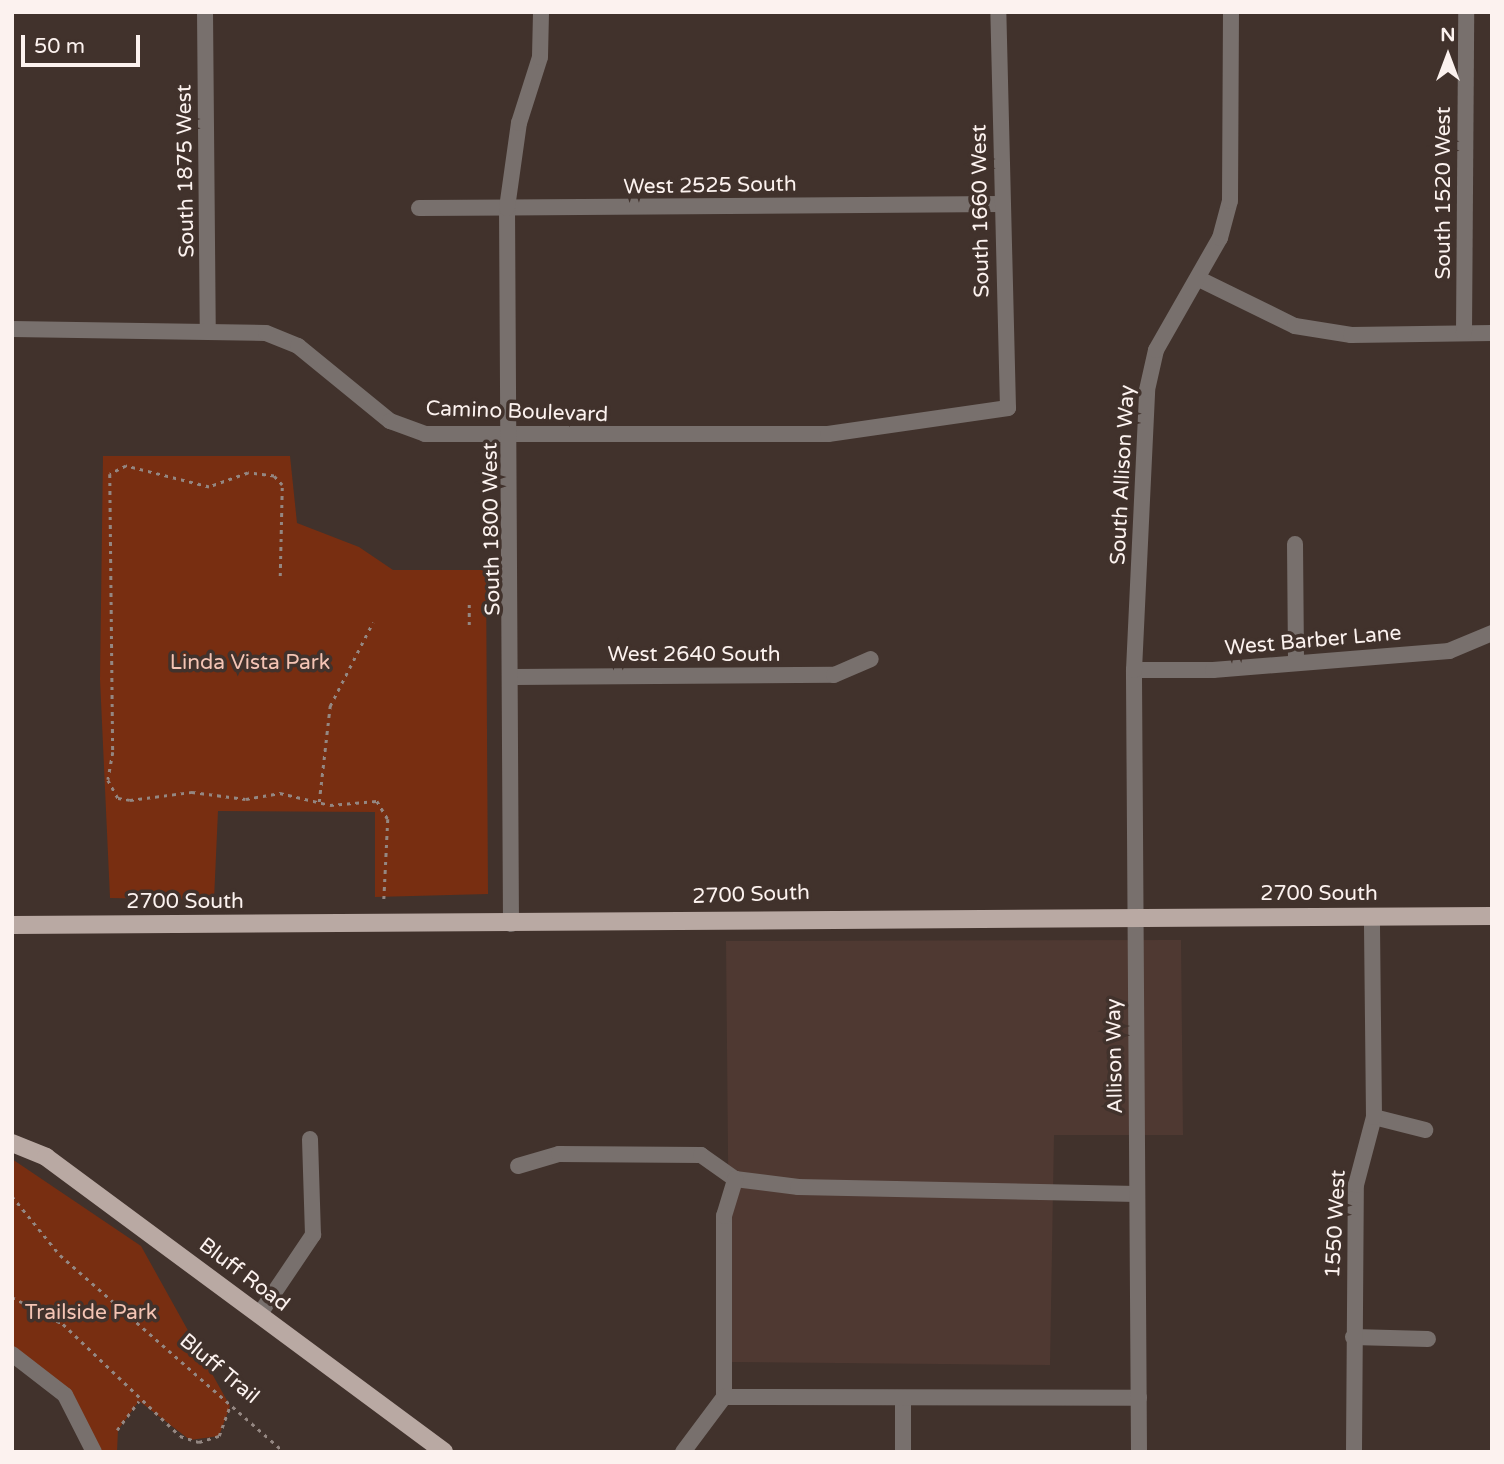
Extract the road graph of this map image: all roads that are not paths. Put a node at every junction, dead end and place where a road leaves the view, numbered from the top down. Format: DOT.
graph roads {
  1 [pos="205,12"];
  2 [pos="541,12"];
  3 [pos="998,12"];
  4 [pos="1231,12"];
  5 [pos="1466,12"];
  6 [pos="1001,204"];
  7 [pos="419,208"];
  8 [pos="508,208"];
  9 [pos="1199,279"];
  10 [pos="208,328"];
  11 [pos="12,329"];
  12 [pos="1464,333"];
  13 [pos="1492,333"];
  14 [pos="1008,408"];
  15 [pos="512,437"];
  16 [pos="1295,544"];
  17 [pos="1492,633"];
  18 [pos="870,659"];
  19 [pos="1296,662"];
  20 [pos="1134,670"];
  21 [pos="514,677"];
  22 [pos="1492,916"];
  23 [pos="1135,917"];
  24 [pos="1372,917"];
  25 [pos="511,924"];
  26 [pos="12,925"];
  27 [pos="1374,1117"];
  28 [pos="1425,1130"];
  29 [pos="310,1139"];
  30 [pos="12,1143"];
  31 [pos="519,1166"];
  32 [pos="734,1179"];
  33 [pos="1137,1194"];
  34 [pos="259,1315"];
  35 [pos="1353,1337"];
  36 [pos="1428,1339"];
  37 [pos="12,1353"];
  38 [pos="724,1397"];
  39 [pos="1139,1398"];
  40 [pos="903,1400"];
  41 [pos="93,1446"];
  42 [pos="444,1452"];
  43 [pos="682,1452"];
  44 [pos="903,1452"];
  45 [pos="1139,1452"];
  46 [pos="1354,1452"];
  1 -- 10 [label="street, South 1875 West"];
  2 -- 8 [label="street, South 1800 West"];
  3 -- 6 [label="street, South 1660 West"];
  4 -- 9 [label="street, South Allison Way"];
  5 -- 12 [label="street, South 1520 West"];
  6 -- 8 [label="street, West 2525 South"];
  6 -- 14 [label="street, South 1660 West"];
  7 -- 8 [label="street, West 2525 South"];
  8 -- 15 [label="street, South 1800 West"];
  9 -- 12 [label="street"];
  9 -- 20 [label="street, South Allison Way"];
  10 -- 11 [label="street, Camino Boulevard"];
  10 -- 15 [label="street, Camino Boulevard"];
  12 -- 13 [label="street"];
  14 -- 15 [label="street, Camino Boulevard"];
  15 -- 21 [label="street, South 1800 West"];
  16 -- 19 [label="street"];
  17 -- 19 [label="street, West Barber Lane"];
  18 -- 21 [label="street, West 2640 South"];
  19 -- 20 [label="street, West Barber Lane"];
  20 -- 23 [label="street, South Allison Way"];
  21 -- 25 [label="street, South 1800 West"];
  22 -- 24 [label="main road, 2700 South"];
  23 -- 24 [label="main road, 2700 South"];
  23 -- 25 [label="main road, 2700 South"];
  23 -- 33 [label="street, Allison Way"];
  24 -- 27 [label="street, 1550 West"];
  25 -- 26 [label="main road, 2700 South"];
  27 -- 28 [label="street"];
  27 -- 35 [label="street, 1550 West"];
  29 -- 34 [label="street"];
  30 -- 34 [label="main road, Bluff Road"];
  31 -- 32 [label="street"];
  32 -- 33 [label="street"];
  32 -- 38 [label="street"];
  33 -- 39 [label="street, Allison Way"];
  34 -- 42 [label="main road, Bluff Road"];
  35 -- 36 [label="street"];
  35 -- 46 [label="street, 1550 West"];
  37 -- 41 [label="street"];
  38 -- 40 [label="street"];
  38 -- 43 [label="street"];
  39 -- 40 [label="street"];
  39 -- 45 [label="street, Allison Way"];
  40 -- 44 [label="street"];
}
